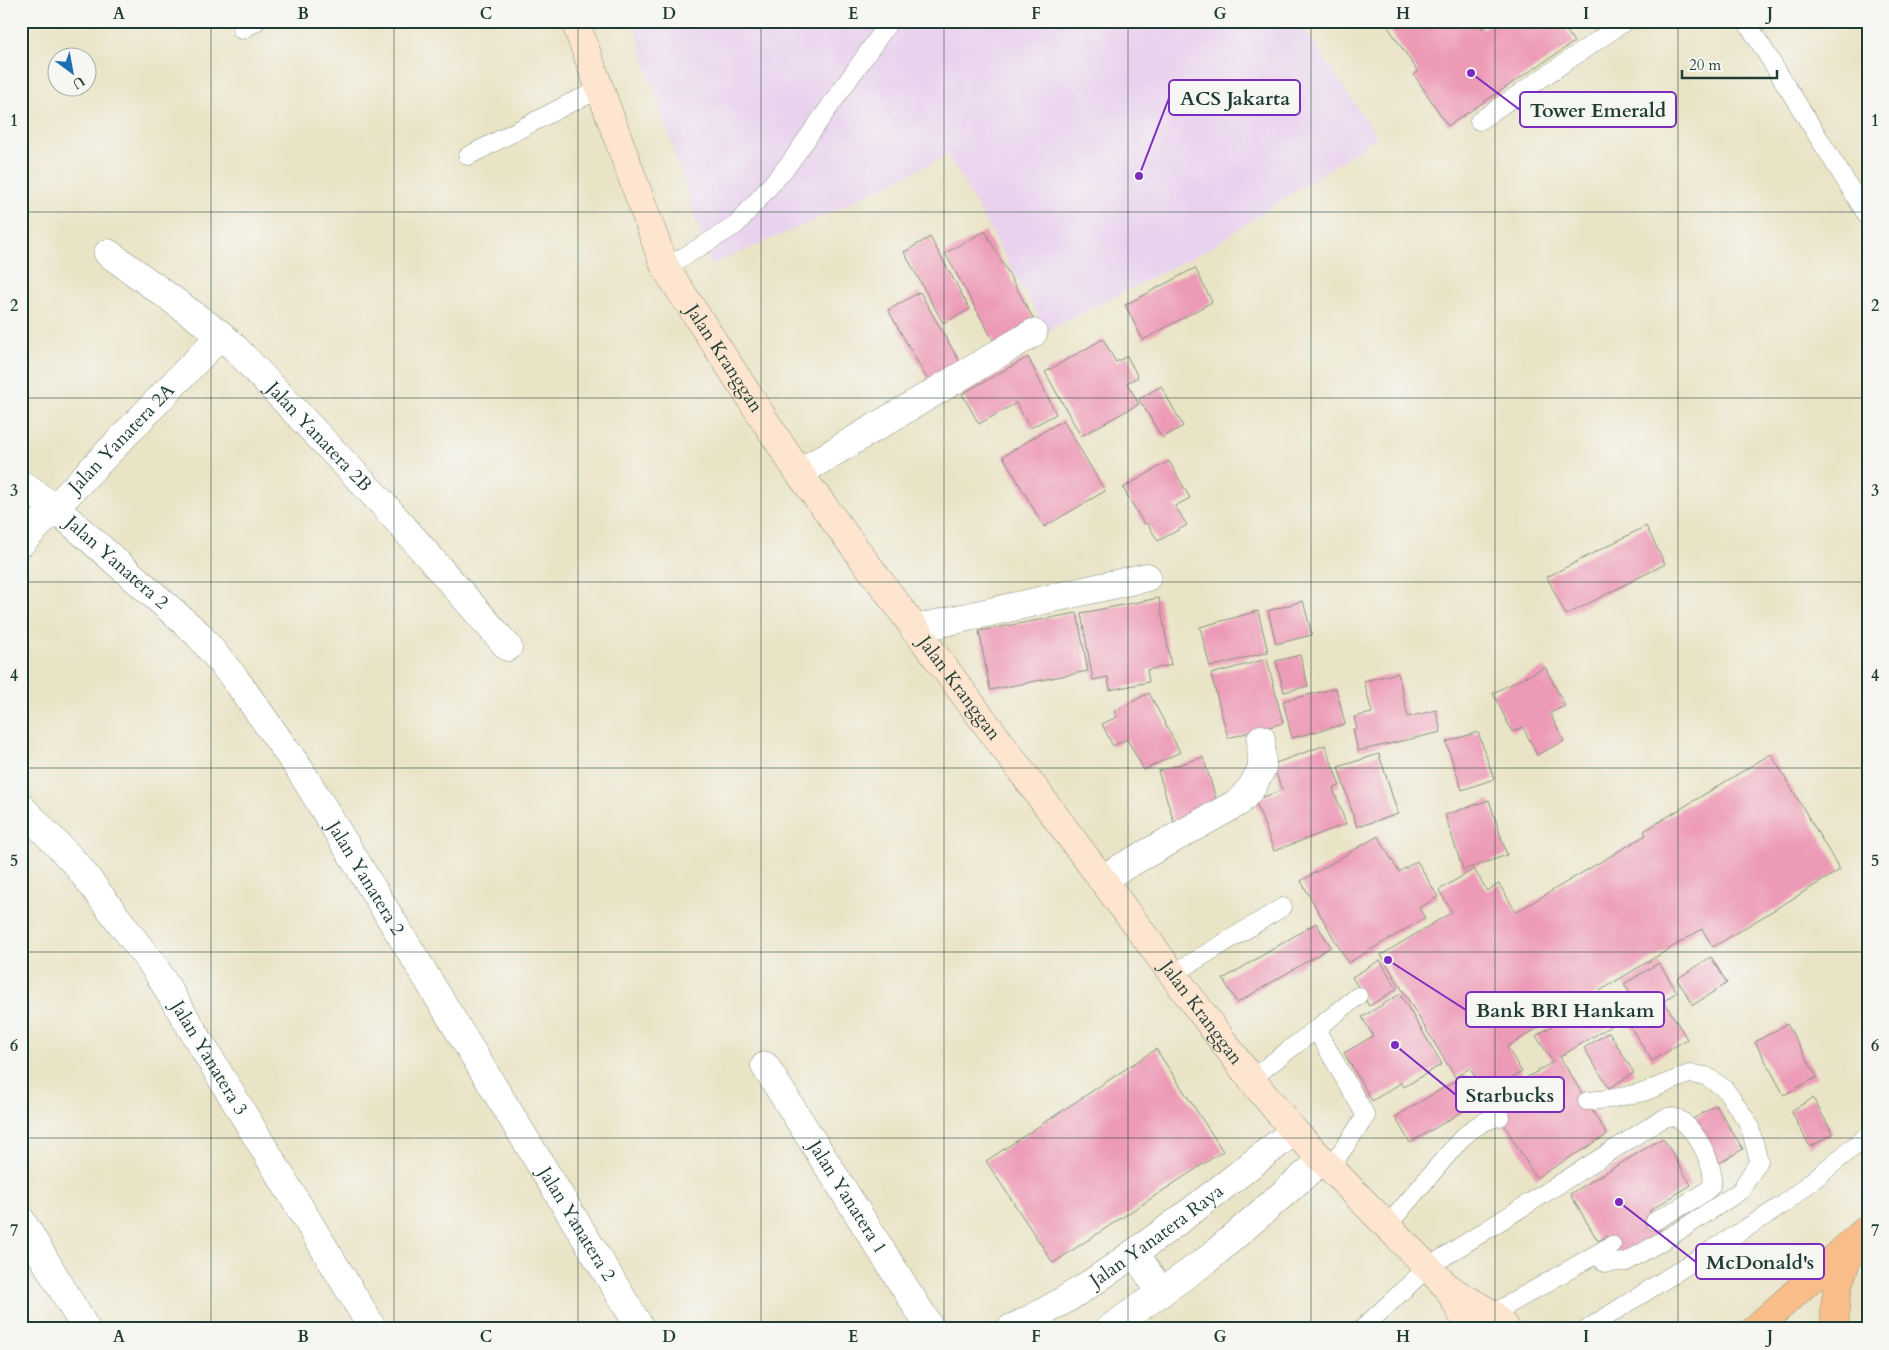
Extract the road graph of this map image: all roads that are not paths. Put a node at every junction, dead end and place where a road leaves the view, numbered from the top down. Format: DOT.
graph roads {
  1 [pos="576,21"];
  2 [pos="890,21"];
  3 [pos="1626,21"];
  4 [pos="1746,21"];
  5 [pos="1605,27"];
  6 [pos="600,90"];
  7 [pos="1479,121"];
  8 [pos="468,156"];
  9 [pos="1868,217"];
  10 [pos="108,253"];
  11 [pos="665,267"];
  12 [pos="1033,333"];
  13 [pos="221,335"];
  14 [pos="799,473"];
  15 [pos="21,484"];
  16 [pos="55,508"];
  17 [pos="21,543"];
  18 [pos="1147,577"];
  19 [pos="914,629"];
  20 [pos="508,647"];
  21 [pos="1262,739"];
  22 [pos="21,807"];
  23 [pos="1101,878"];
  24 [pos="1284,907"];
  25 [pos="1173,974"];
  26 [pos="1358,996"];
  27 [pos="1316,1029"];
  28 [pos="765,1066"];
  29 [pos="1252,1079"];
  30 [pos="1587,1101"];
  31 [pos="1500,1117"];
  32 [pos="1294,1131"];
  33 [pos="1868,1135"];
  34 [pos="1326,1164"];
  35 [pos="21,1220"];
  36 [pos="1655,1221"];
  37 [pos="1387,1226"];
  38 [pos="1868,1228"];
  39 [pos="1612,1245"];
  40 [pos="1135,1253"];
  41 [pos="1596,1254"];
  42 [pos="1428,1267"];
  43 [pos="1448,1288"];
  44 [pos="1161,1293"];
  45 [pos="1491,1324"];
  46 [pos="86,1329"];
  47 [pos="372,1329"];
  48 [pos="641,1329"];
  49 [pos="931,1329"];
  50 [pos="1010,1329"];
  51 [pos="1109,1329"];
  52 [pos="1362,1329"];
  53 [pos="1470,1329"];
  54 [pos="1587,1329"];
  55 [pos="1755,1329"];
  56 [pos="1836,1329"];
  1 -- 6 [label="main road, Jalan Kranggan"];
  2 -- 11 [label="lane"];
  3 -- 5 [label="lane"];
  4 -- 9 [label="lane"];
  5 -- 7 [label="lane"];
  6 -- 8 [label="lane"];
  6 -- 11 [label="main road, Jalan Kranggan"];
  10 -- 13 [label="street, Jalan Yanatera 2B"];
  11 -- 14 [label="main road, Jalan Kranggan"];
  12 -- 14 [label="street"];
  13 -- 16 [label="street, Jalan Yanatera 2A"];
  13 -- 20 [label="street, Jalan Yanatera 2B"];
  14 -- 19 [label="main road, Jalan Kranggan"];
  15 -- 16 [label="street, Jalan Yanatera 2"];
  16 -- 17 [label="street, Jalan Yanatera 2A"];
  16 -- 48 [label="street, Jalan Yanatera 2"];
  18 -- 19 [label="street"];
  19 -- 23 [label="main road, Jalan Kranggan"];
  21 -- 23 [label="street"];
  22 -- 47 [label="street, Jalan Yanatera 3"];
  23 -- 25 [label="main road, Jalan Kranggan"];
  24 -- 25 [label="lane"];
  25 -- 29 [label="main road, Jalan Kranggan"];
  26 -- 27 [label="lane"];
  27 -- 29 [label="lane"];
  27 -- 34 [label="lane"];
  28 -- 49 [label="street, Jalan Yanatera 1"];
  29 -- 32 [label="main road, Jalan Kranggan"];
  30 -- 41 [label="lane"];
  31 -- 37 [label="lane"];
  32 -- 34 [label="main road, Jalan Kranggan"];
  32 -- 40 [label="street, Jalan Yanatera Raya"];
  33 -- 54 [label="lane"];
  34 -- 37 [label="main road, Jalan Kranggan"];
  34 -- 44 [label="street"];
  35 -- 46 [label="street"];
  36 -- 42 [label="lane"];
  37 -- 42 [label="main road, Jalan Kranggan"];
  38 -- 55 [label="highway"];
  38 -- 56 [label="highway"];
  39 -- 41 [label="lane"];
  40 -- 44 [label="street"];
  40 -- 50 [label="street, Jalan Yanatera Raya"];
  41 -- 45 [label="lane"];
  42 -- 43 [label="main road, Jalan Kranggan"];
  42 -- 52 [label="lane"];
  43 -- 45 [label="main road, Jalan Kranggan"];
  43 -- 53 [label="main road, Jalan Kranggan"];
  44 -- 51 [label="street"];
}
